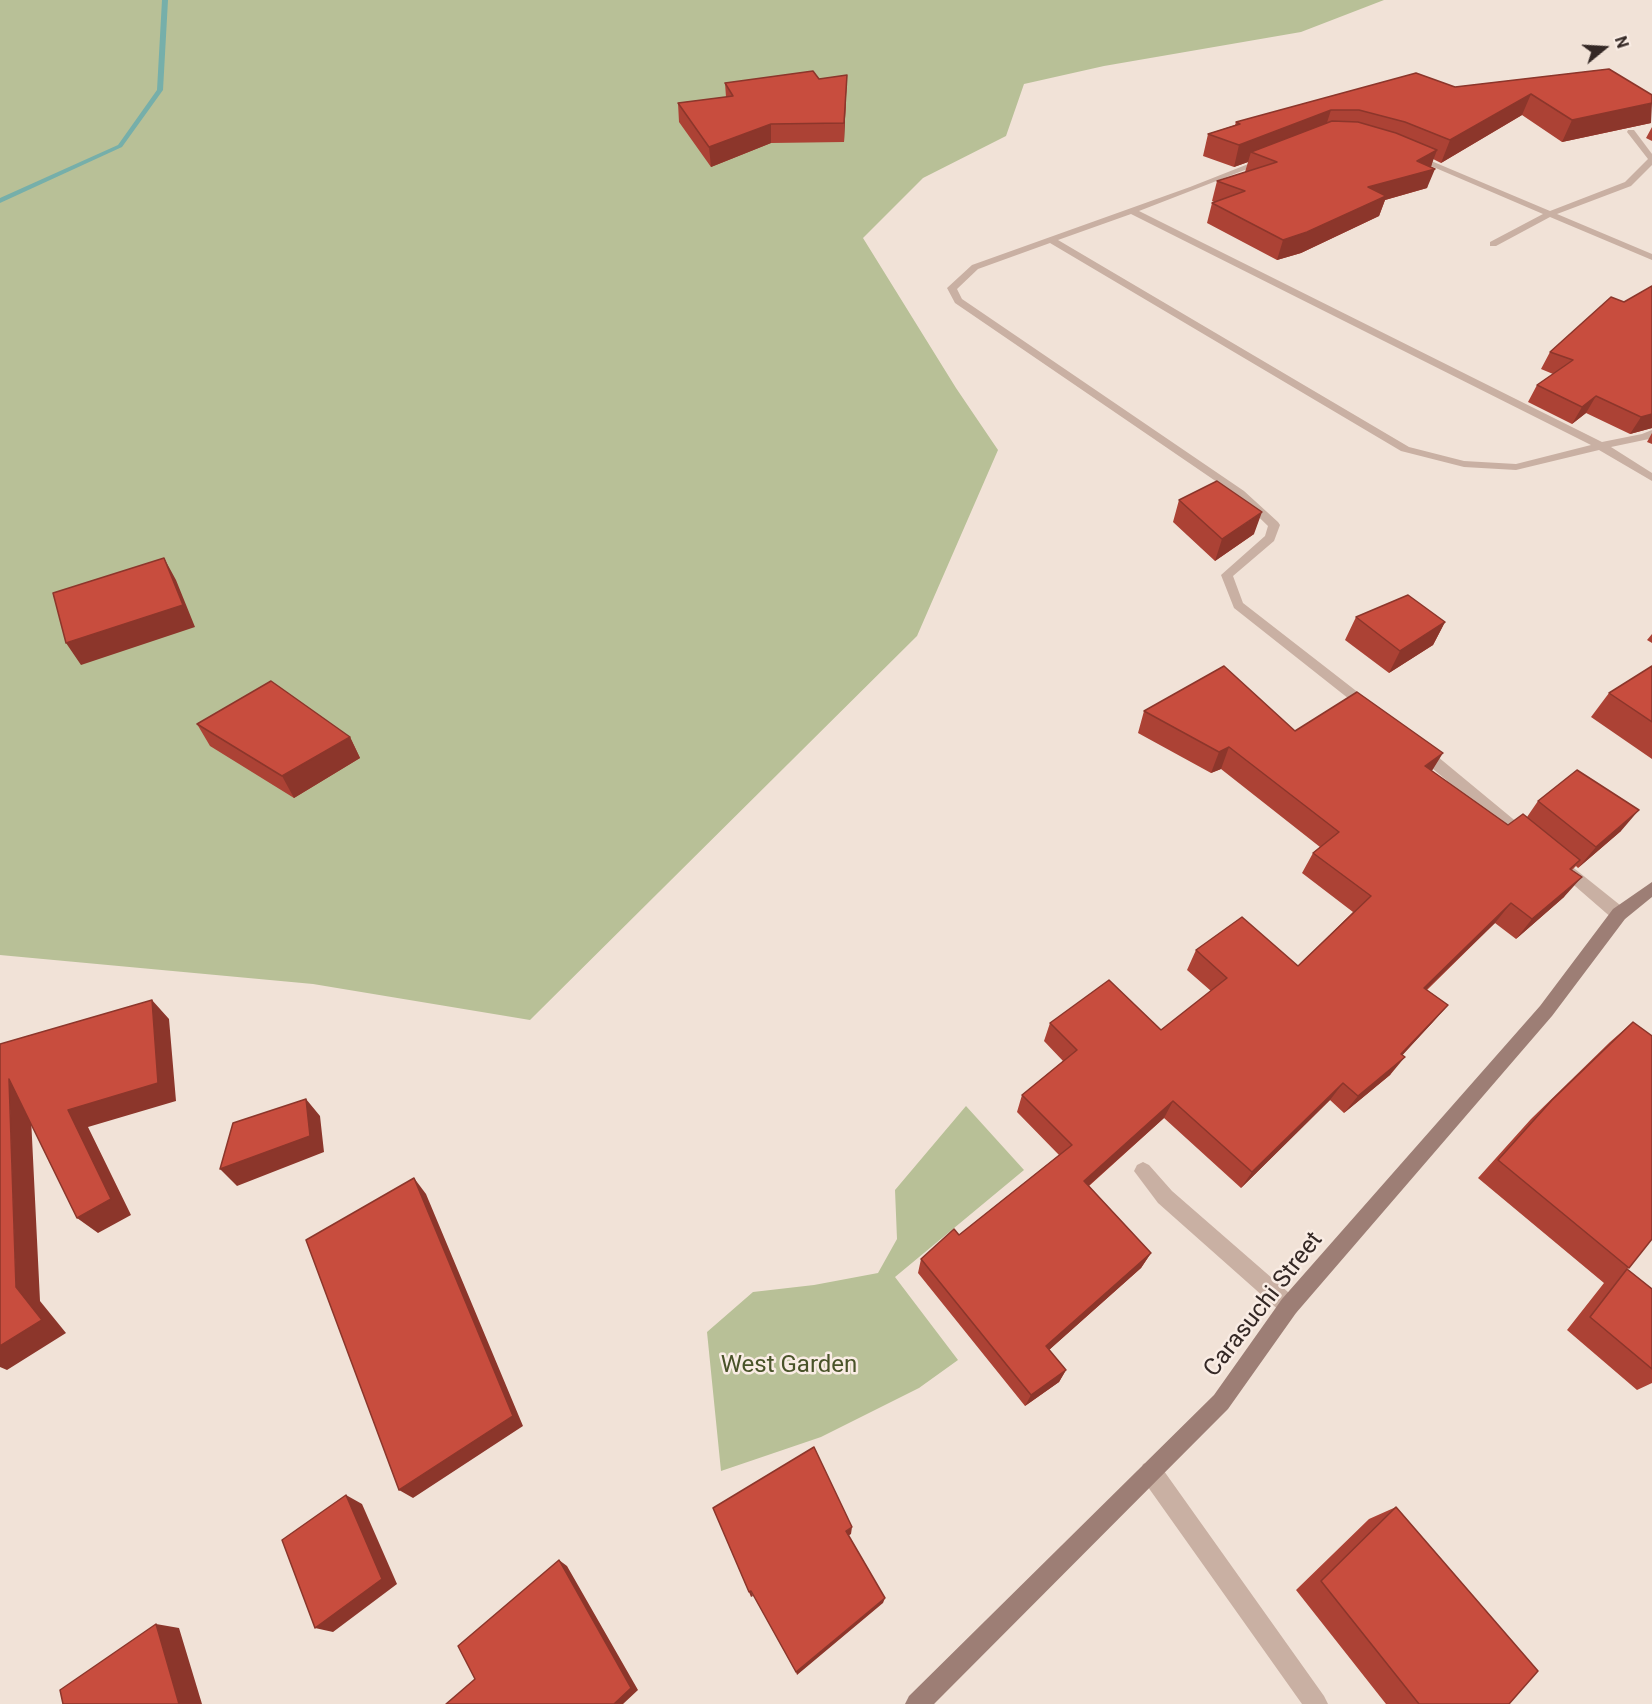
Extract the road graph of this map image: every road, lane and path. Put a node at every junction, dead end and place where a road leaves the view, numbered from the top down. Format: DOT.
graph roads {
  1 [pos="1631,132"];
  2 [pos="1404,153"];
  3 [pos="1270,158"];
  4 [pos="1652,159"];
  5 [pos="1132,211"];
  6 [pos="1550,214"];
  7 [pos="1051,240"];
  8 [pos="1493,244"];
  9 [pos="1652,257"];
  10 [pos="1652,433"];
  11 [pos="1601,446"];
  12 [pos="1652,478"];
  13 [pos="1381,718"];
  14 [pos="1408,741"];
  15 [pos="1536,846"];
  16 [pos="1555,861"];
  17 [pos="1652,888"];
  18 [pos="1619,914"];
  19 [pos="1143,1171"];
  20 [pos="1289,1306"];
  21 [pos="1151,1472"];
  22 [pos="916,1704"];
  23 [pos="1316,1704"];
  1 -- 4 [label="street"];
  2 -- 6 [label="street"];
  3 -- 5 [label="street"];
  4 -- 6 [label="street"];
  5 -- 7 [label="street"];
  5 -- 11 [label="street"];
  6 -- 8 [label="street"];
  6 -- 9 [label="street"];
  7 -- 11 [label="street"];
  7 -- 13 [label="street"];
  10 -- 11 [label="street"];
  11 -- 12 [label="street"];
  14 -- 15 [label="street"];
  16 -- 18 [label="street"];
  17 -- 18 [label="street, Carasuchi Street"];
  18 -- 20 [label="street, Carasuchi Street"];
  19 -- 20 [label="street"];
  20 -- 21 [label="street, Carasuchi Street"];
  21 -- 22 [label="street, Carasuchi Street"];
  21 -- 23 [label="street"];
}
